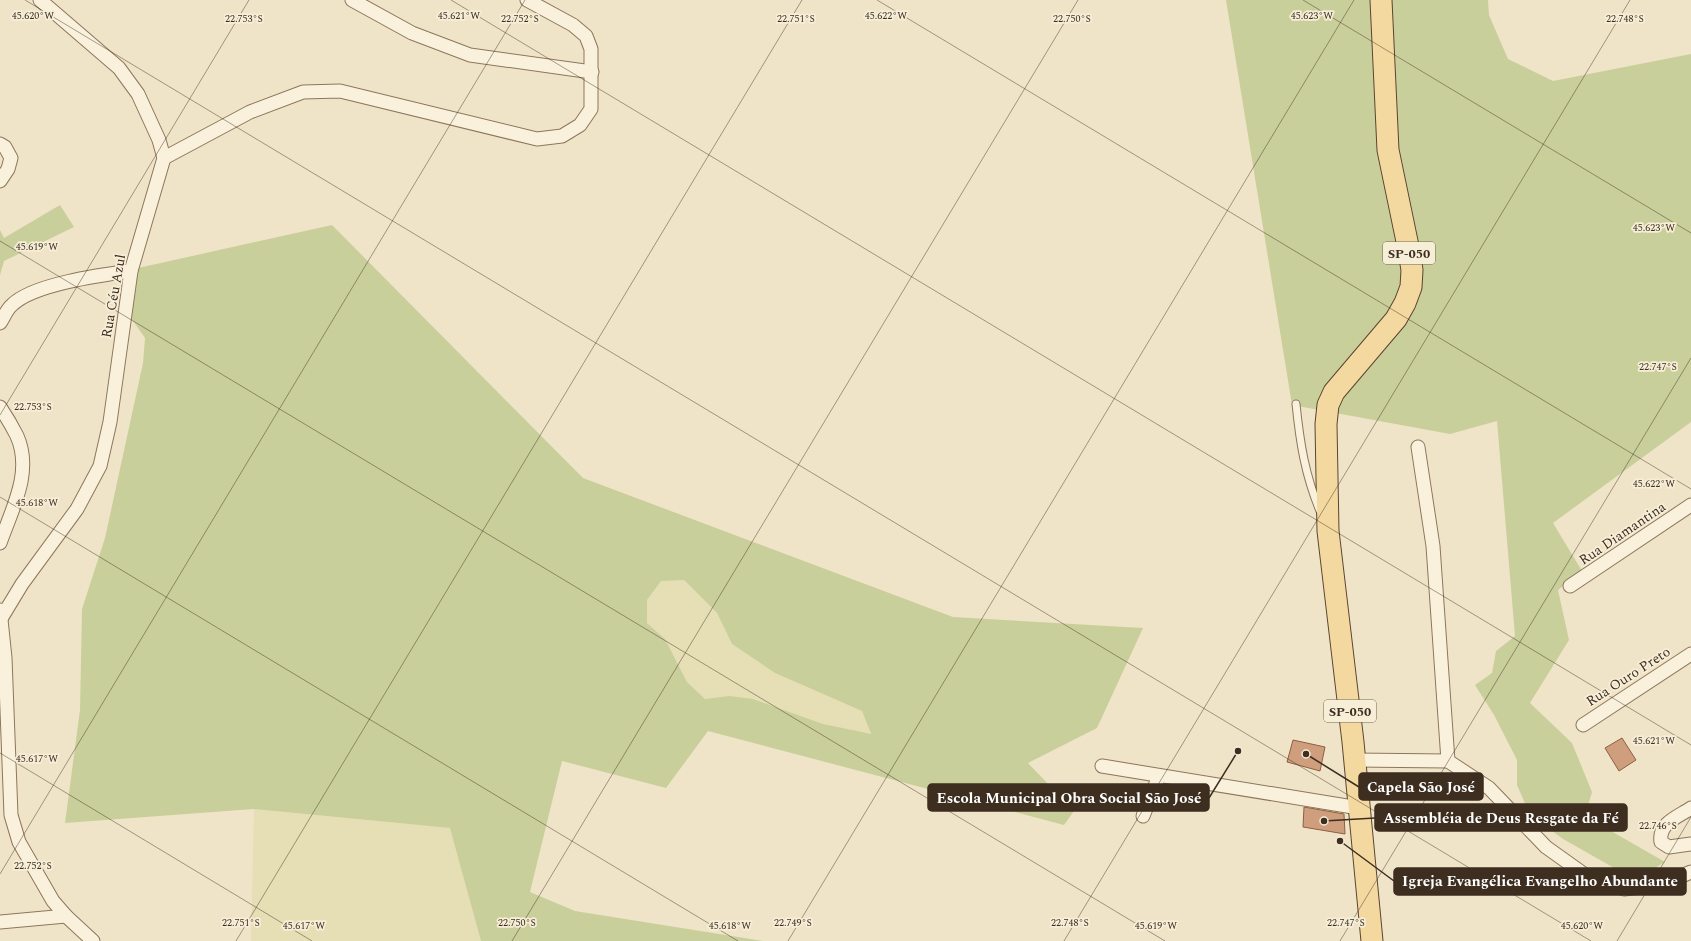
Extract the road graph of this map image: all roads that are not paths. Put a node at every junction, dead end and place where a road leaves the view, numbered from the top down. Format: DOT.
graph roads {
  1 [pos="40,0"];
  2 [pos="352,0"];
  3 [pos="527,0"];
  4 [pos="1381,0"];
  5 [pos="592,72"];
  6 [pos="0,144"];
  7 [pos="164,158"];
  8 [pos="0,181"];
  9 [pos="131,271"];
  10 [pos="0,323"];
  11 [pos="1296,404"];
  12 [pos="0,406"];
  13 [pos="1418,447"];
  14 [pos="1691,505"];
  15 [pos="1328,531"];
  16 [pos="0,543"];
  17 [pos="1570,586"];
  18 [pos="1,614"];
  19 [pos="1691,654"];
  20 [pos="1583,725"];
  21 [pos="1354,760"];
  22 [pos="1448,761"];
  23 [pos="1102,766"];
  24 [pos="1159,776"];
  25 [pos="1359,808"];
  26 [pos="1691,808"];
  27 [pos="1143,816"];
  28 [pos="1691,844"];
  29 [pos="1691,872"];
  30 [pos="66,916"];
  31 [pos="0,922"];
  32 [pos="90,938"];
  33 [pos="1372,941"];
  1 -- 7 [label="street"];
  2 -- 5 [label="street"];
  3 -- 5 [label="street"];
  4 -- 15 [label="main road, SP-050"];
  5 -- 7 [label="street"];
  6 -- 8 [label="street"];
  7 -- 9 [label="street, Rua Céu Azul"];
  9 -- 10 [label="street"];
  9 -- 18 [label="street, Rua Céu Azul"];
  11 -- 15 [label="lane"];
  12 -- 16 [label="street"];
  13 -- 22 [label="street"];
  14 -- 17 [label="street, Rua Diamantina"];
  15 -- 21 [label="main road, SP-050"];
  18 -- 30 [label="street"];
  19 -- 20 [label="street, Rua Ouro Preto"];
  21 -- 22 [label="street"];
  21 -- 25 [label="main road, SP-050"];
  22 -- 29 [label="street"];
  23 -- 24 [label="street"];
  24 -- 25 [label="street"];
  24 -- 27 [label="street"];
  25 -- 33 [label="main road, SP-050"];
  26 -- 28 [label="street"];
  30 -- 31 [label="street"];
  30 -- 32 [label="street"];
}
